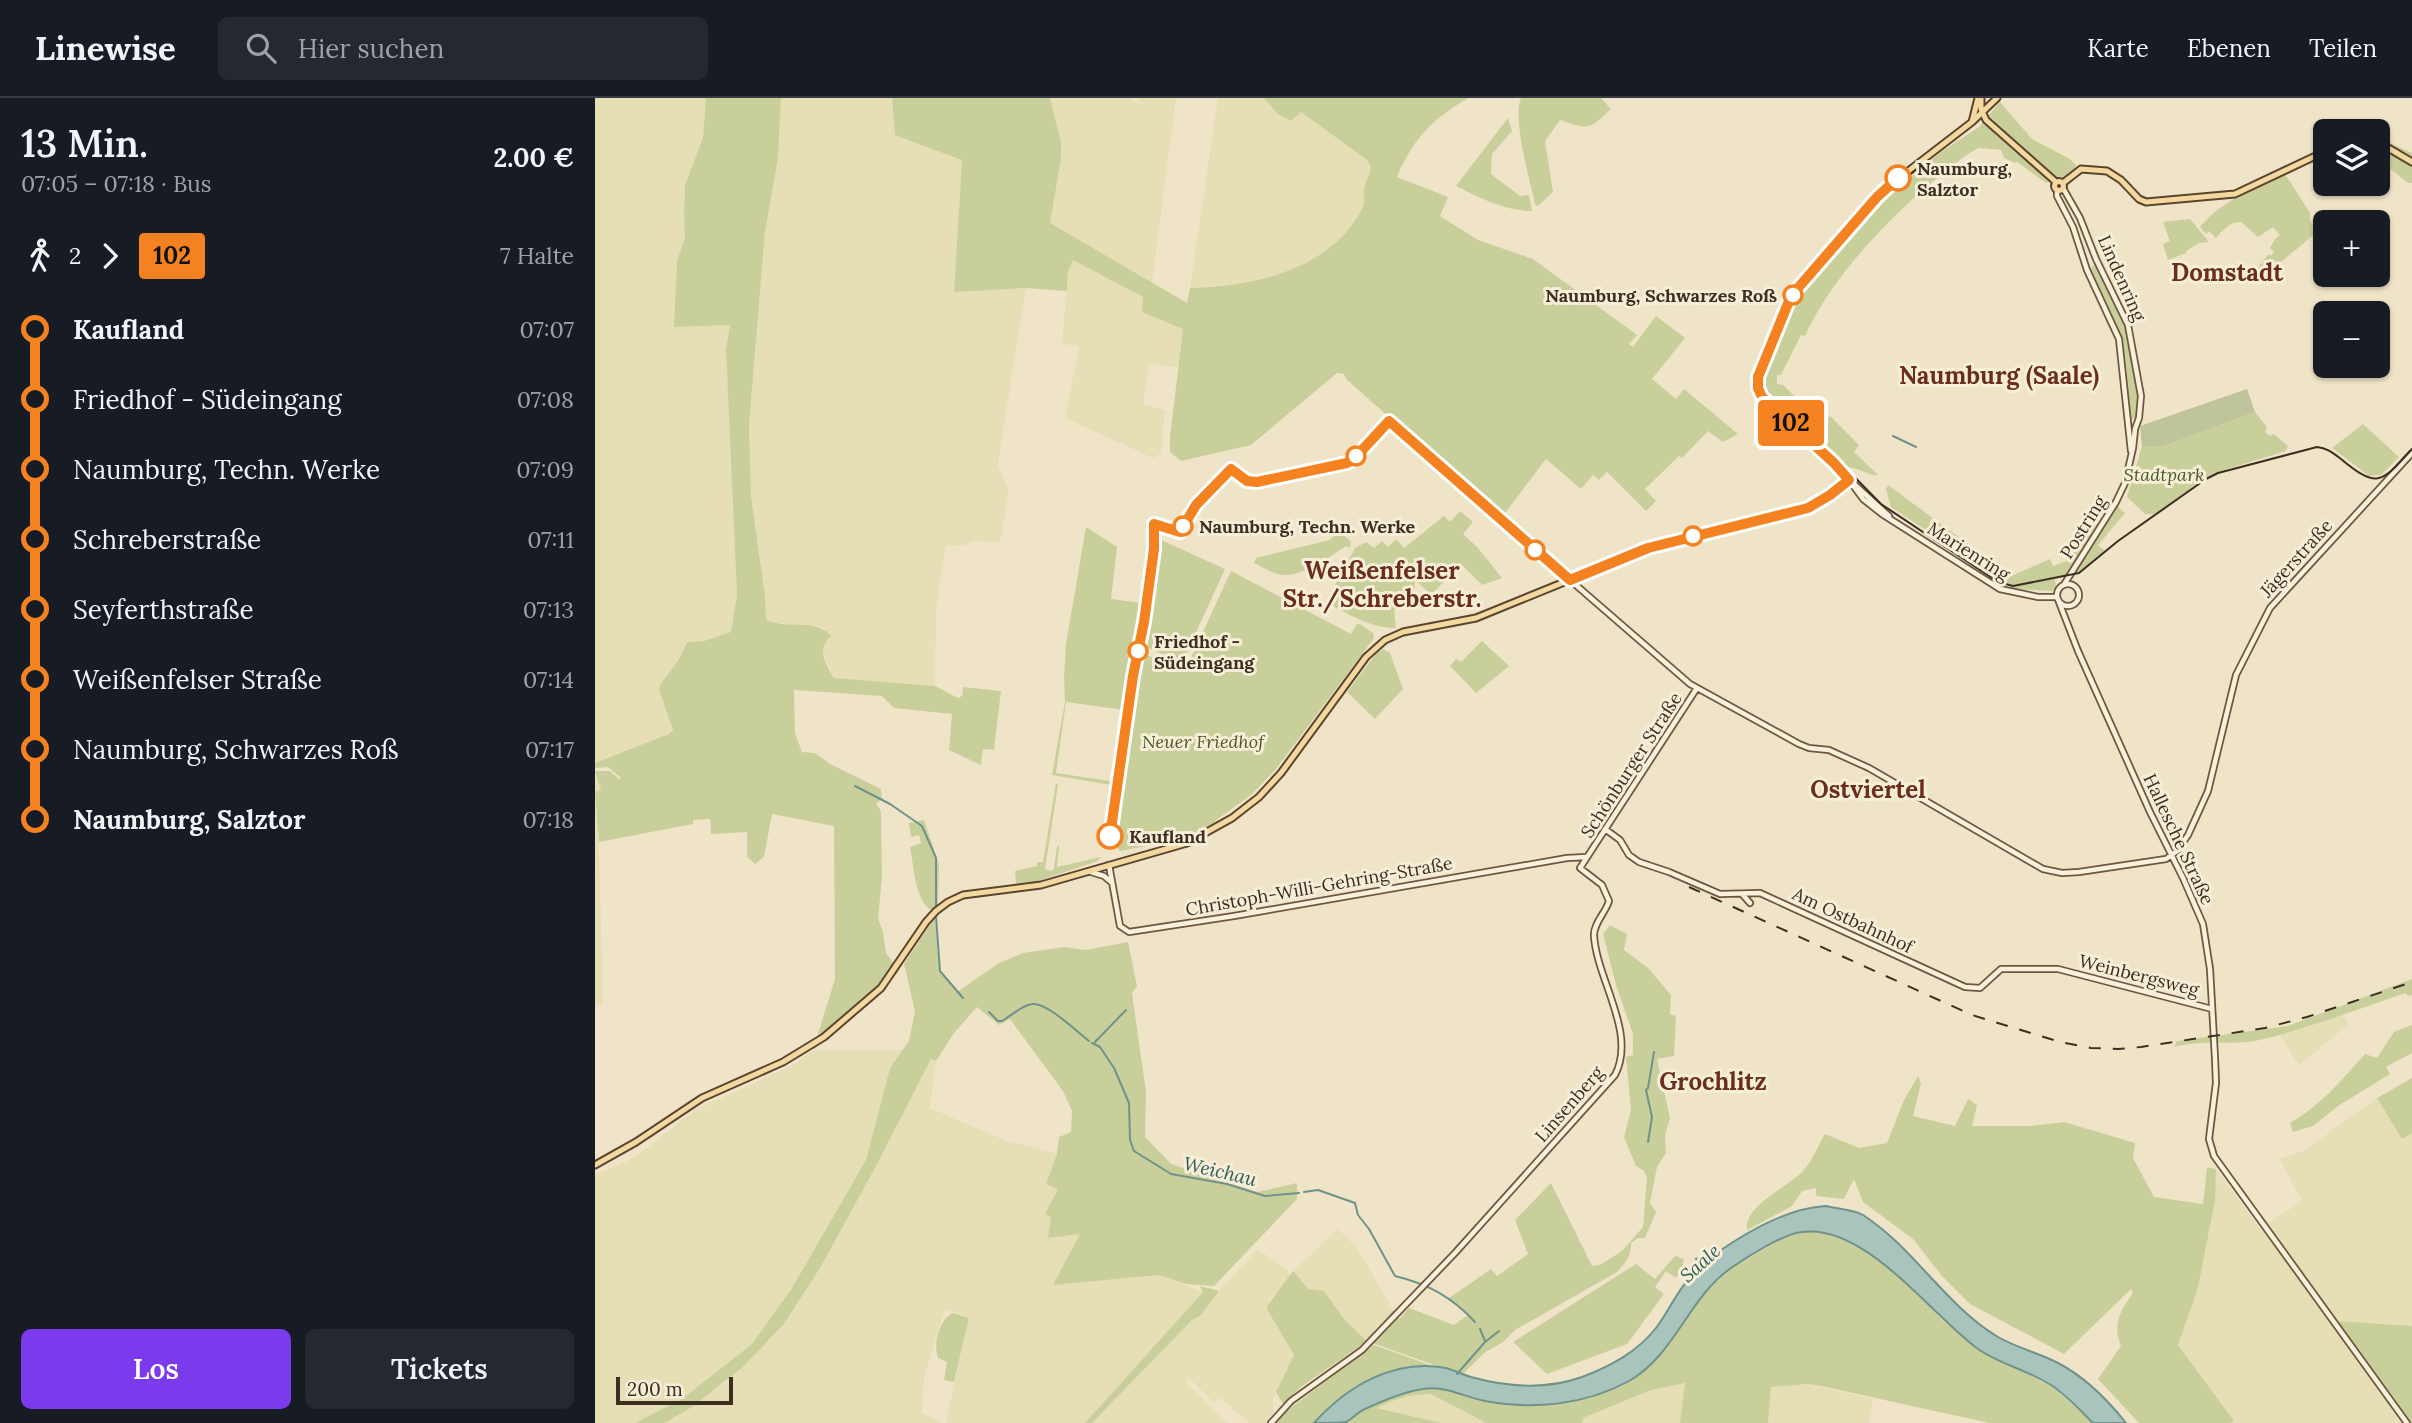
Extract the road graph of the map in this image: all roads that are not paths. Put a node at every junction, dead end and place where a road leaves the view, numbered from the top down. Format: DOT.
graph roads {
  1 [pos="1980,98"];
  2 [pos="1997,98"];
  3 [pos="1982,114"];
  4 [pos="1971,123"];
  5 [pos="1989,123"];
  6 [pos="2390,149"];
  7 [pos="2313,157"];
  8 [pos="2412,162"];
  9 [pos="2060,186"];
  10 [pos="2129,426"];
  11 [pos="2136,427"];
  12 [pos="2132,436"];
  13 [pos="2412,453"];
  14 [pos="2131,456"];
  15 [pos="1849,480"];
  16 [pos="2071,573"];
  17 [pos="1570,580"];
  18 [pos="2065,583"];
  19 [pos="2072,584"];
  20 [pos="2056,597"];
  21 [pos="2059,603"];
  22 [pos="2069,606"];
  23 [pos="2064,616"];
  24 [pos="1697,688"];
  25 [pos="1605,829"];
  26 [pos="2172,855"];
  27 [pos="1587,858"];
  28 [pos="1109,864"];
  29 [pos="1087,871"];
  30 [pos="1111,883"];
  31 [pos="1743,894"];
  32 [pos="1750,903"];
  33 [pos="2057,969"];
  34 [pos="2213,1009"];
  35 [pos="595,1165"];
  36 [pos="1271,1423"];
  37 [pos="2407,1423"];
  1 -- 3 [label="main road"];
  1 -- 4 [label="main road"];
  2 -- 3 [label="main road"];
  3 -- 4 [label="main road"];
  3 -- 5 [label="main road"];
  4 -- 5 [label="main road"];
  4 -- 15 [label="main road"];
  5 -- 9 [label="main road"];
  6 -- 8 [label="main road"];
  7 -- 9 [label="main road"];
  9 -- 10 [label="main road, Lindenring"];
  9 -- 11 [label="main road, Lindenring"];
  10 -- 11 [label="main road"];
  10 -- 12 [label="main road, Lindenring"];
  11 -- 12 [label="main road, Lindenring"];
  12 -- 14 [label="main road, Lindenring"];
  13 -- 26 [label="main road, Jägerstraße"];
  14 -- 16 [label="main road, Postring"];
  15 -- 17 [label="main road"];
  15 -- 20 [label="main road, Marienring"];
  16 -- 18 [label="main road, Postring"];
  16 -- 19 [label="main road, Postring"];
  17 -- 24 [label="main road"];
  17 -- 28 [label="main road"];
  18 -- 19 [label="main road"];
  18 -- 20 [label="main road"];
  19 -- 22 [label="main road"];
  20 -- 21 [label="main road"];
  21 -- 22 [label="main road"];
  21 -- 23 [label="main road, Hallesche Straße"];
  22 -- 23 [label="main road"];
  23 -- 26 [label="main road, Hallesche Straße"];
  24 -- 25 [label="main road, Schönburger Straße"];
  24 -- 26 [label="main road"];
  25 -- 27 [label="main road, Schönburger Straße"];
  25 -- 31 [label="main road"];
  26 -- 34 [label="main road, Hallesche Straße"];
  27 -- 30 [label="main road, Christoph-Willi-Gehring-Straße"];
  27 -- 36 [label="main road, Linsenberg"];
  28 -- 29 [label="main road"];
  28 -- 30 [label="main road, Christoph-Willi-Gehring-Straße"];
  29 -- 30 [label="main road"];
  29 -- 35 [label="main road"];
  31 -- 32 [label="main road"];
  31 -- 33 [label="main road, Am Ostbahnhof"];
  33 -- 34 [label="main road, Weinbergsweg"];
  34 -- 37 [label="main road, Hallesche Straße"];
}
